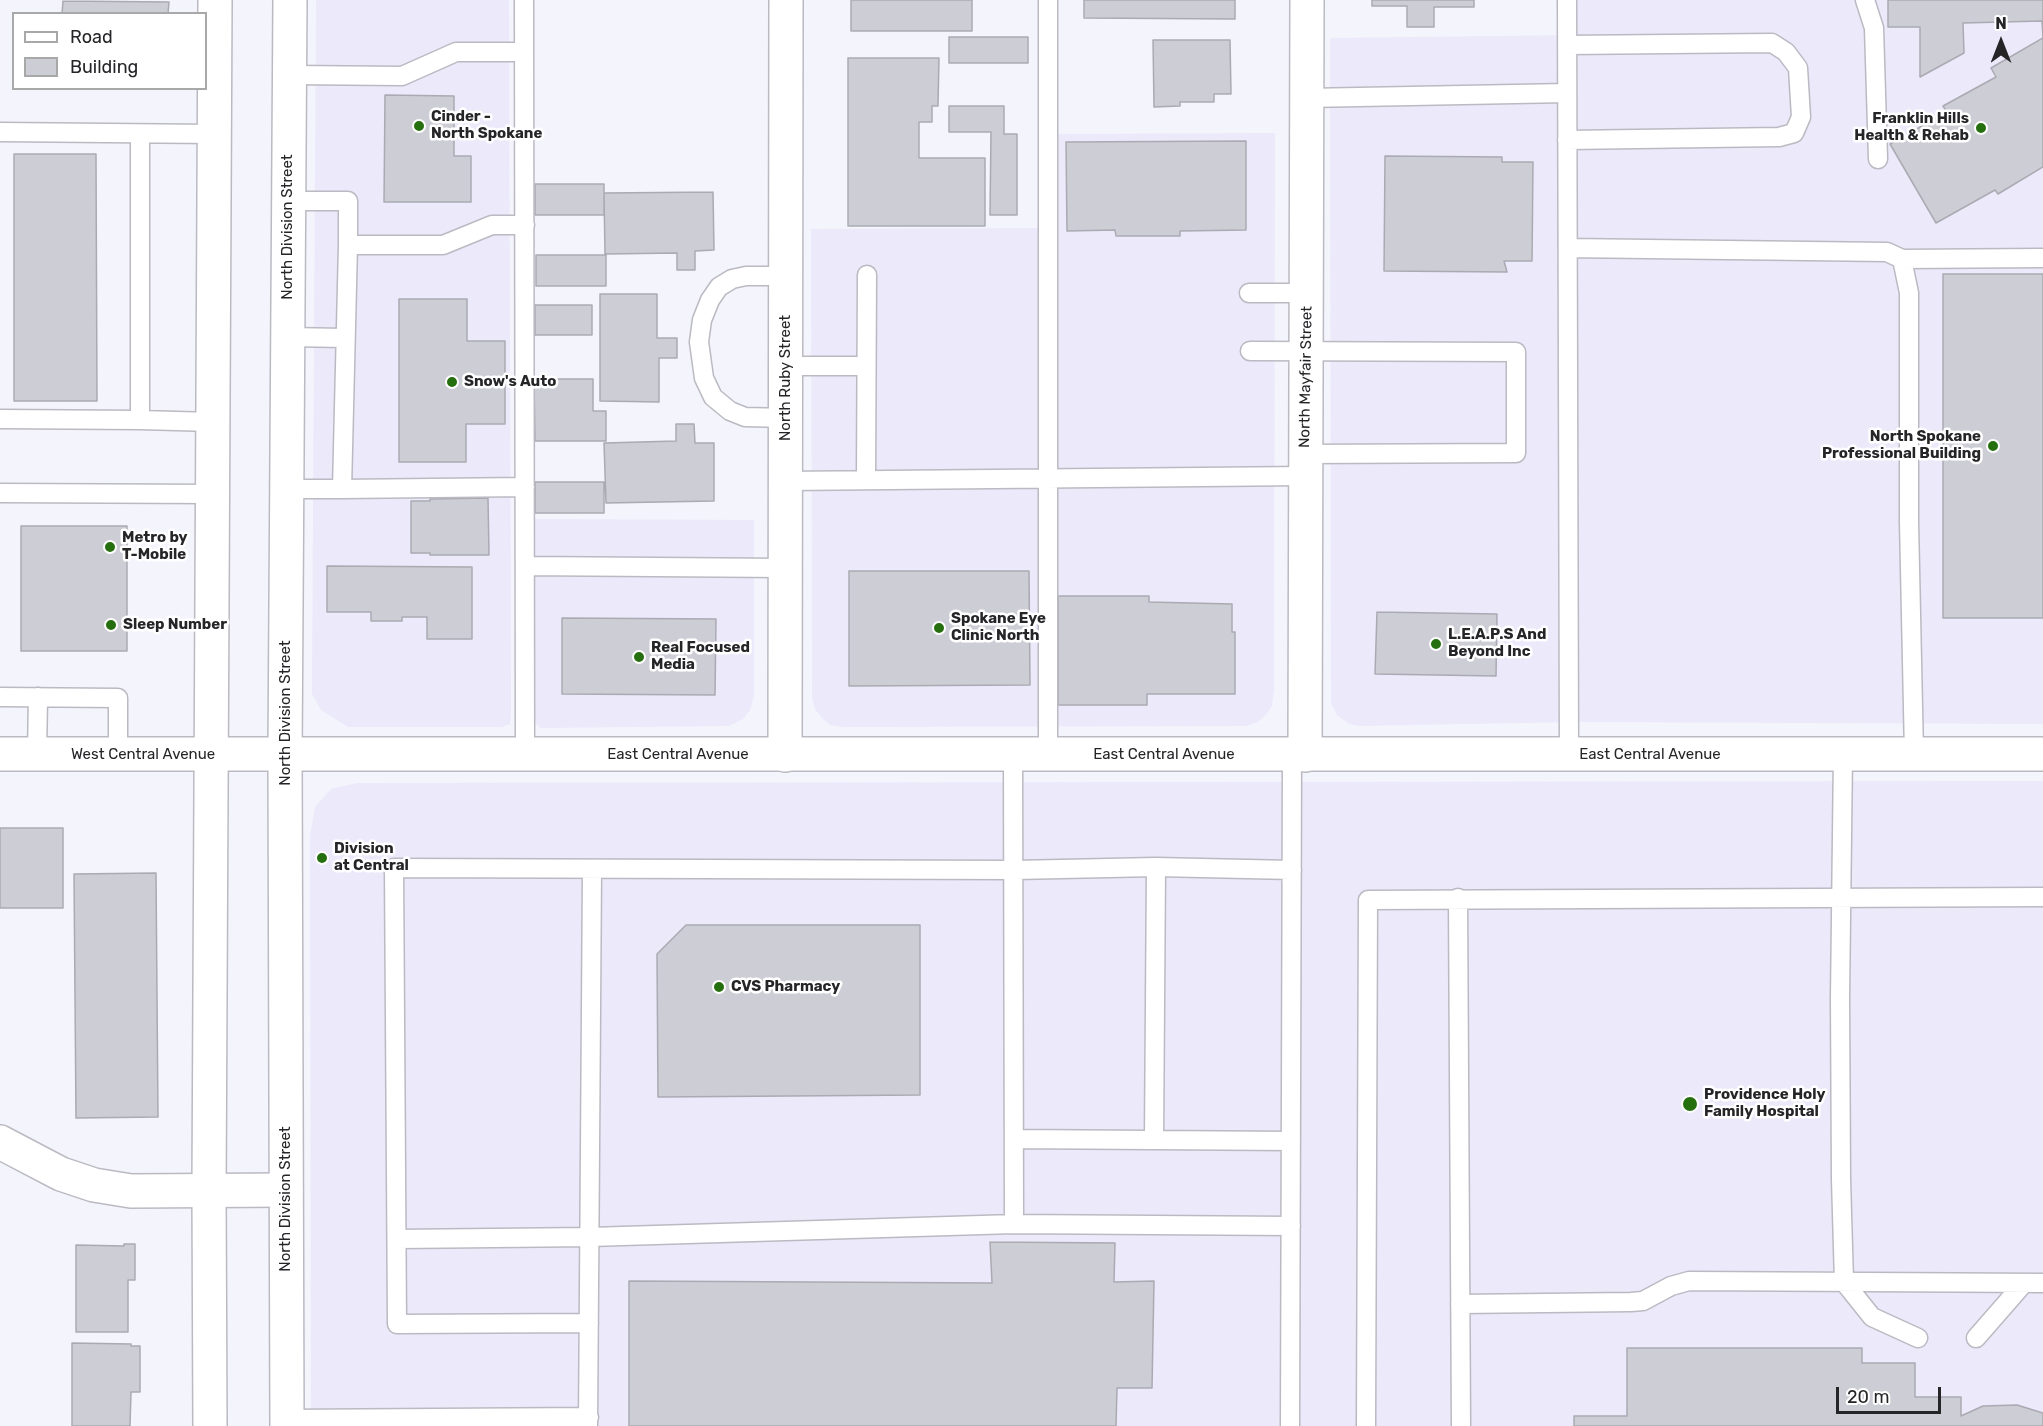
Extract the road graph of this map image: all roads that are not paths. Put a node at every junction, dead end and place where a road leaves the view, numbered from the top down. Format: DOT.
graph roads {
  1 [pos="215,0"];
  2 [pos="290,0"];
  3 [pos="524,0"];
  4 [pos="786,0"];
  5 [pos="1048,0"];
  6 [pos="1307,0"];
  7 [pos="1567,0"];
  8 [pos="1865,0"];
  9 [pos="1567,45"];
  10 [pos="524,52"];
  11 [pos="290,75"];
  12 [pos="1567,93"];
  13 [pos="1307,98"];
  14 [pos="0,132"];
  15 [pos="140,134"];
  16 [pos="214,134"];
  17 [pos="1567,140"];
  18 [pos="1878,159"];
  19 [pos="288,201"];
  20 [pos="525,225"];
  21 [pos="348,245"];
  22 [pos="1568,248"];
  23 [pos="2043,258"];
  24 [pos="1902,259"];
  25 [pos="867,275"];
  26 [pos="786,276"];
  27 [pos="1249,293"];
  28 [pos="1307,293"];
  29 [pos="288,337"];
  30 [pos="345,338"];
  31 [pos="1250,351"];
  32 [pos="1306,351"];
  33 [pos="786,366"];
  34 [pos="866,366"];
  35 [pos="786,418"];
  36 [pos="0,419"];
  37 [pos="140,420"];
  38 [pos="213,422"];
  39 [pos="1305,465"];
  40 [pos="1048,478"];
  41 [pos="866,480"];
  42 [pos="786,481"];
  43 [pos="525,487"];
  44 [pos="287,489"];
  45 [pos="342,489"];
  46 [pos="0,493"];
  47 [pos="213,494"];
  48 [pos="525,566"];
  49 [pos="785,568"];
  50 [pos="0,697"];
  51 [pos="38,697"];
  52 [pos="0,754"];
  53 [pos="1843,754"];
  54 [pos="1914,754"];
  55 [pos="2043,754"];
  56 [pos="38,755"];
  57 [pos="211,755"];
  58 [pos="285,755"];
  59 [pos="525,755"];
  60 [pos="785,755"];
  61 [pos="1013,755"];
  62 [pos="1048,755"];
  63 [pos="1298,755"];
  64 [pos="1569,755"];
  65 [pos="118,756"];
  66 [pos="1156,867"];
  67 [pos="592,870"];
  68 [pos="1014,870"];
  69 [pos="1292,870"];
  70 [pos="1841,897"];
  71 [pos="2043,897"];
  72 [pos="1458,898"];
  73 [pos="1014,1139"];
  74 [pos="1154,1140"];
  75 [pos="1291,1141"];
  76 [pos="0,1142"];
  77 [pos="209,1190"];
  78 [pos="286,1190"];
  79 [pos="1014,1224"];
  80 [pos="1291,1226"];
  81 [pos="590,1237"];
  82 [pos="398,1239"];
  83 [pos="1844,1282"];
  84 [pos="2024,1283"];
  85 [pos="2043,1283"];
  86 [pos="1460,1304"];
  87 [pos="590,1323"];
  88 [pos="1918,1338"];
  89 [pos="1976,1338"];
  90 [pos="589,1421"];
  91 [pos="287,1423"];
  92 [pos="210,1426"];
  93 [pos="1290,1426"];
  94 [pos="1366,1426"];
  95 [pos="1461,1426"];
  1 -- 16 [label="street"];
  2 -- 11 [label="street, North Division Street"];
  3 -- 10 [label="lane"];
  4 -- 26 [label="street, North Ruby Street"];
  5 -- 40 [label="lane"];
  6 -- 13 [label="street, North Mayfair Street"];
  7 -- 9 [label="lane"];
  8 -- 18 [label="lane"];
  9 -- 12 [label="lane"];
  9 -- 17 [label="lane"];
  10 -- 11 [label="lane"];
  10 -- 20 [label="lane"];
  11 -- 19 [label="street, North Division Street"];
  12 -- 13 [label="lane"];
  12 -- 17 [label="lane"];
  13 -- 28 [label="street, North Mayfair Street"];
  14 -- 15 [label="lane"];
  15 -- 16 [label="lane"];
  15 -- 37 [label="lane"];
  16 -- 38 [label="street"];
  17 -- 22 [label="lane"];
  19 -- 21 [label="lane"];
  19 -- 29 [label="street, North Division Street"];
  20 -- 21 [label="lane"];
  20 -- 43 [label="lane"];
  21 -- 30 [label="lane"];
  22 -- 24 [label="lane"];
  22 -- 64 [label="lane"];
  23 -- 24 [label="lane"];
  24 -- 54 [label="lane"];
  25 -- 34 [label="lane"];
  26 -- 33 [label="street, North Ruby Street"];
  26 -- 35 [label="lane"];
  27 -- 28 [label="lane"];
  28 -- 32 [label="street, North Mayfair Street"];
  29 -- 30 [label="lane"];
  29 -- 44 [label="street, North Division Street"];
  30 -- 45 [label="lane"];
  31 -- 32 [label="lane"];
  32 -- 39 [label="street, North Mayfair Street"];
  32 -- 39 [label="lane"];
  33 -- 34 [label="lane"];
  33 -- 35 [label="street, North Ruby Street"];
  34 -- 41 [label="lane"];
  35 -- 42 [label="street, North Ruby Street"];
  36 -- 37 [label="lane"];
  37 -- 38 [label="lane"];
  38 -- 47 [label="street"];
  39 -- 40 [label="lane"];
  39 -- 63 [label="street, North Mayfair Street"];
  40 -- 41 [label="lane"];
  40 -- 62 [label="lane"];
  41 -- 42 [label="lane"];
  42 -- 49 [label="street, North Ruby Street"];
  43 -- 45 [label="lane"];
  43 -- 48 [label="lane"];
  44 -- 45 [label="lane"];
  44 -- 58 [label="street, North Division Street"];
  46 -- 47 [label="lane"];
  47 -- 57 [label="street"];
  48 -- 49 [label="lane"];
  48 -- 59 [label="lane"];
  49 -- 60 [label="street, North Ruby Street"];
  50 -- 51 [label="lane"];
  51 -- 56 [label="lane"];
  51 -- 65 [label="lane"];
  52 -- 56 [label="street, West Central Avenue"];
  53 -- 54 [label="street, East Central Avenue"];
  53 -- 64 [label="street, East Central Avenue"];
  53 -- 70 [label="lane"];
  54 -- 55 [label="street, East Central Avenue"];
  56 -- 65 [label="street, West Central Avenue"];
  57 -- 58 [label="street, West Central Avenue"];
  57 -- 65 [label="street, West Central Avenue"];
  57 -- 77 [label="street"];
  58 -- 59 [label="street, East Central Avenue"];
  58 -- 78 [label="street, North Division Street"];
  59 -- 60 [label="street, East Central Avenue"];
  60 -- 61 [label="street, East Central Avenue"];
  61 -- 62 [label="street, East Central Avenue"];
  61 -- 68 [label="lane"];
  62 -- 63 [label="street, East Central Avenue"];
  63 -- 64 [label="street, East Central Avenue"];
  63 -- 69 [label="lane"];
  66 -- 68 [label="lane"];
  66 -- 69 [label="lane"];
  66 -- 74 [label="lane"];
  67 -- 68 [label="lane"];
  67 -- 81 [label="lane"];
  67 -- 82 [label="lane"];
  68 -- 73 [label="lane"];
  69 -- 75 [label="lane"];
  70 -- 71 [label="lane"];
  70 -- 72 [label="lane"];
  70 -- 83 [label="lane"];
  72 -- 86 [label="lane"];
  72 -- 94 [label="lane"];
  73 -- 74 [label="lane"];
  73 -- 79 [label="lane"];
  74 -- 75 [label="lane"];
  75 -- 80 [label="lane"];
  76 -- 77 [label="street"];
  77 -- 78 [label="street"];
  77 -- 92 [label="street"];
  78 -- 91 [label="street, North Division Street"];
  79 -- 80 [label="lane"];
  79 -- 81 [label="lane"];
  80 -- 93 [label="lane"];
  81 -- 82 [label="lane"];
  81 -- 87 [label="lane"];
  82 -- 87 [label="lane"];
  83 -- 84 [label="lane"];
  83 -- 86 [label="lane"];
  83 -- 88 [label="lane"];
  84 -- 85 [label="lane"];
  84 -- 89 [label="lane"];
  86 -- 95 [label="lane"];
  87 -- 90 [label="lane"];
  90 -- 91 [label="lane"];
}
